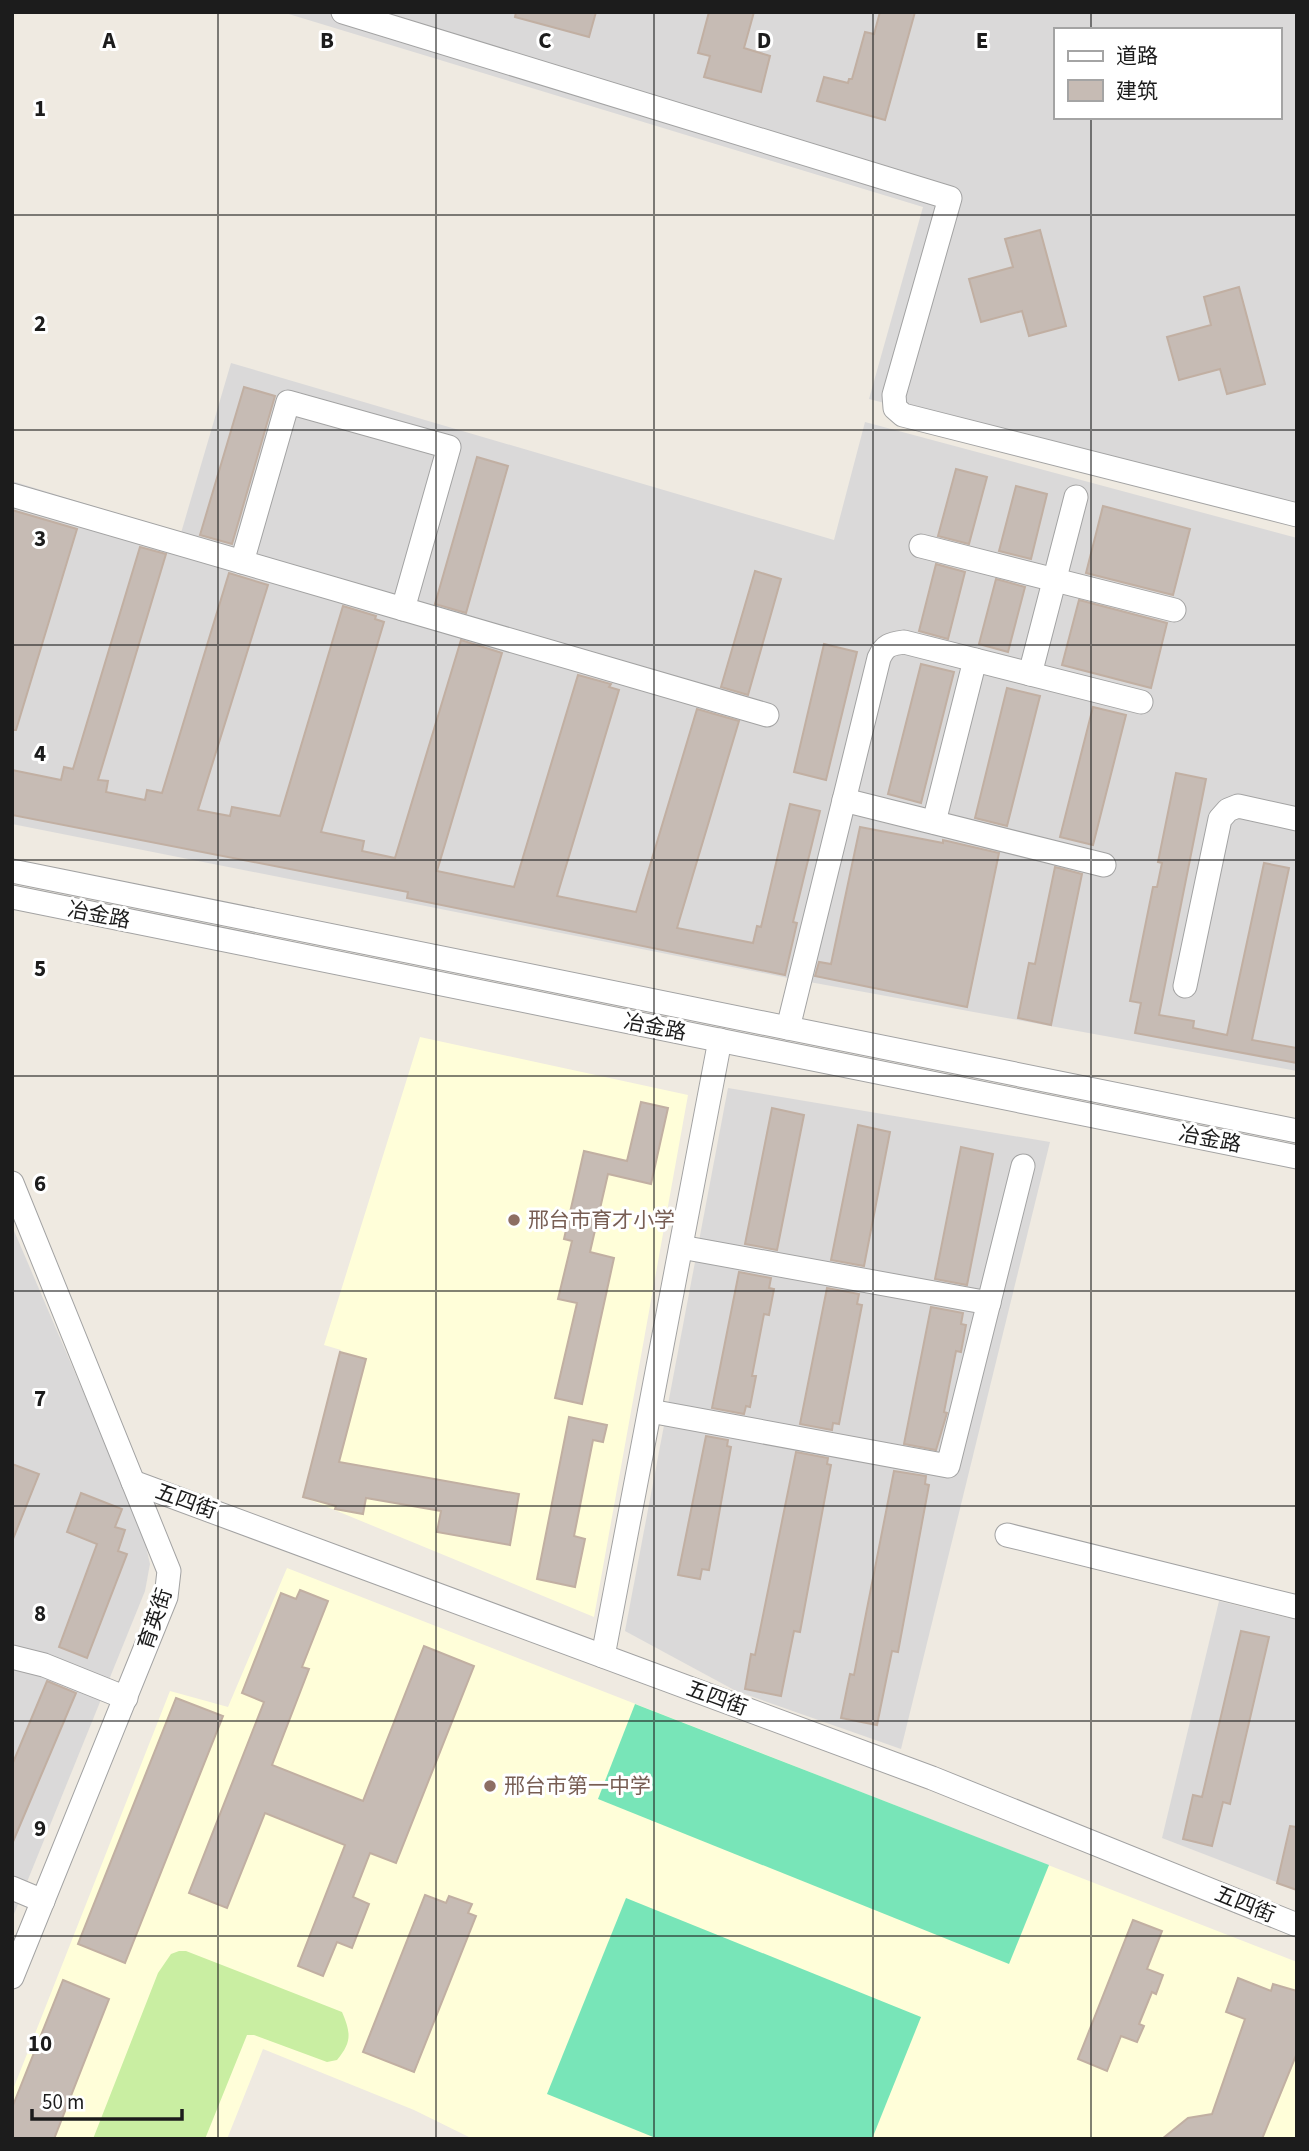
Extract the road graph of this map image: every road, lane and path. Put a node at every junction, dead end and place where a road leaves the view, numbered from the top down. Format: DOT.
graph roads {
  1 [pos="343,12"];
  2 [pos="12,495"];
  3 [pos="1076,497"];
  4 [pos="1297,515"];
  5 [pos="922,546"];
  6 [pos="242,562"];
  7 [pos="1054,580"];
  8 [pos="403,609"];
  9 [pos="1174,610"];
  10 [pos="975,660"];
  11 [pos="1030,674"];
  12 [pos="1141,702"];
  13 [pos="767,715"];
  14 [pos="844,800"];
  15 [pos="1297,819"];
  16 [pos="934,822"];
  17 [pos="1104,865"];
  18 [pos="12,871"];
  19 [pos="12,897"];
  20 [pos="1185,986"];
  21 [pos="788,1028"];
  22 [pos="720,1040"];
  23 [pos="1297,1130"];
  24 [pos="1297,1157"];
  25 [pos="1023,1166"];
  26 [pos="12,1183"];
  27 [pos="681,1247"];
  28 [pos="989,1303"];
  29 [pos="650,1411"];
  30 [pos="133,1482"];
  31 [pos="1007,1535"];
  32 [pos="1297,1607"];
  33 [pos="603,1656"];
  34 [pos="12,1657"];
  35 [pos="125,1698"];
  36 [pos="12,1888"];
  37 [pos="43,1901"];
  38 [pos="1297,1925"];
  39 [pos="12,1977"];
  1 -- 4 [label="street"];
  2 -- 6 [label="street"];
  3 -- 7 [label="street"];
  5 -- 7 [label="street"];
  6 -- 8 [label="street"];
  6 -- 8 [label="street"];
  7 -- 9 [label="street"];
  7 -- 11 [label="street"];
  8 -- 13 [label="street"];
  10 -- 11 [label="street"];
  10 -- 14 [label="street"];
  10 -- 16 [label="street"];
  11 -- 12 [label="street"];
  14 -- 16 [label="street"];
  14 -- 21 [label="street"];
  15 -- 20 [label="street"];
  16 -- 17 [label="street"];
  18 -- 21 [label="street, 冶金路"];
  19 -- 22 [label="street, 冶金路"];
  21 -- 23 [label="street, 冶金路"];
  22 -- 24 [label="street, 冶金路"];
  22 -- 27 [label="street"];
  25 -- 28 [label="street"];
  26 -- 30 [label="street, 育英街"];
  27 -- 28 [label="street"];
  27 -- 29 [label="street"];
  28 -- 29 [label="street"];
  29 -- 33 [label="street"];
  30 -- 33 [label="street, 五四街"];
  30 -- 35 [label="street, 育英街"];
  31 -- 32 [label="street"];
  33 -- 38 [label="street, 五四街"];
  34 -- 35 [label="street"];
  35 -- 37 [label="street, 育英街"];
  36 -- 37 [label="street"];
  37 -- 39 [label="street, 育英街"];
}
